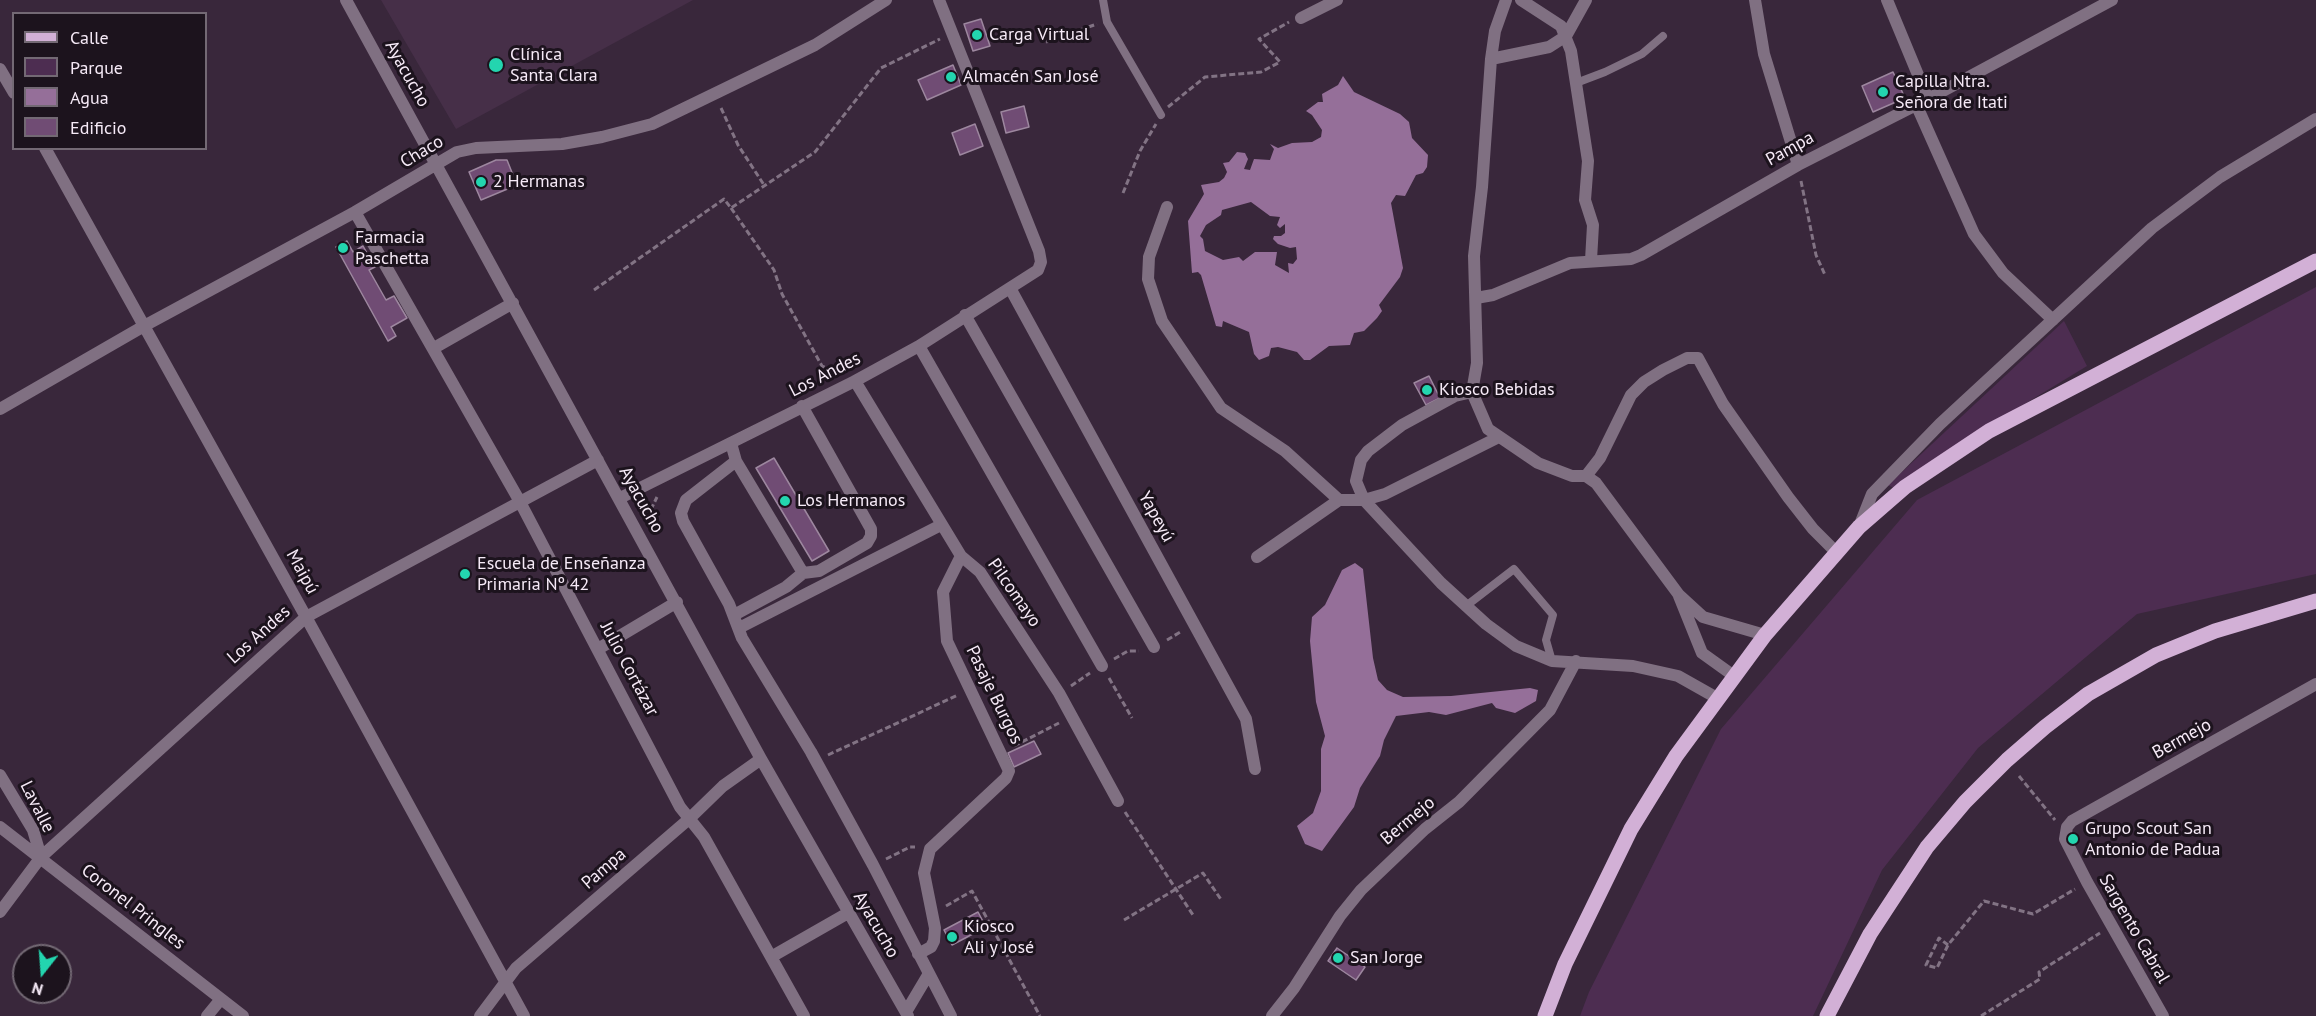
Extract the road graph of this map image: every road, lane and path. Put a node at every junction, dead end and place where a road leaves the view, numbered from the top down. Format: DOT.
graph roads {
  1 [pos="346,0"];
  2 [pos="886,0"];
  3 [pos="939,0"];
  4 [pos="1103,0"];
  5 [pos="1337,0"];
  6 [pos="1506,0"];
  7 [pos="1521,0"];
  8 [pos="1586,0"];
  9 [pos="1755,0"];
  10 [pos="1887,0"];
  11 [pos="2112,0"];
  12 [pos="1301,18"];
  13 [pos="1107,22"];
  14 [pos="953,33"];
  15 [pos="1566,36"];
  16 [pos="1663,36"];
  17 [pos="1046,42"];
  18 [pos="1491,59"];
  19 [pos="0,69"];
  20 [pos="1576,82"];
  21 [pos="12,90"];
  22 [pos="715,95"];
  23 [pos="1928,99"];
  24 [pos="1916,104"];
  25 [pos="1161,116"];
  26 [pos="2316,119"];
  27 [pos="46,150"];
  28 [pos="436,165"];
  29 [pos="1798,165"];
  30 [pos="764,185"];
  31 [pos="1123,193"];
  32 [pos="1167,207"];
  33 [pos="731,208"];
  34 [pos="355,212"];
  35 [pos="1591,260"];
  36 [pos="2316,261"];
  37 [pos="1826,275"];
  38 [pos="1010,288"];
  39 [pos="594,290"];
  40 [pos="1476,298"];
  41 [pos="513,303"];
  42 [pos="965,315"];
  43 [pos="2053,320"];
  44 [pos="144,326"];
  45 [pos="919,346"];
  46 [pos="434,348"];
  47 [pos="851,382"];
  48 [pos="1472,392"];
  49 [pos="802,406"];
  50 [pos="0,410"];
  51 [pos="1497,438"];
  52 [pos="731,443"];
  53 [pos="598,460"];
  54 [pos="736,461"];
  55 [pos="1586,476"];
  56 [pos="666,492"];
  57 [pos="620,498"];
  58 [pos="519,500"];
  59 [pos="1340,500"];
  60 [pos="1364,500"];
  61 [pos="941,525"];
  62 [pos="1859,526"];
  63 [pos="652,528"];
  64 [pos="1836,552"];
  65 [pos="961,556"];
  66 [pos="1257,557"];
  67 [pos="803,573"];
  68 [pos="1678,595"];
  69 [pos="677,602"];
  70 [pos="2316,602"];
  71 [pos="1466,606"];
  72 [pos="734,615"];
  73 [pos="306,617"];
  74 [pos="1194,624"];
  75 [pos="739,628"];
  76 [pos="1765,635"];
  77 [pos="1154,647"];
  78 [pos="598,649"];
  79 [pos="1552,661"];
  80 [pos="1576,662"];
  81 [pos="1102,666"];
  82 [pos="1734,676"];
  83 [pos="2316,684"];
  84 [pos="971,690"];
  85 [pos="1059,693"];
  86 [pos="1717,698"];
  87 [pos="1071,716"];
  88 [pos="1132,718"];
  89 [pos="1002,752"];
  90 [pos="761,759"];
  91 [pos="815,760"];
  92 [pos="1255,768"];
  93 [pos="0,775"];
  94 [pos="2019,776"];
  95 [pos="1118,801"];
  96 [pos="689,819"];
  97 [pos="0,826"];
  98 [pos="2067,827"];
  99 [pos="930,849"];
  100 [pos="41,857"];
  101 [pos="873,865"];
  102 [pos="2086,882"];
  103 [pos="1175,888"];
  104 [pos="1222,901"];
  105 [pos="0,912"];
  106 [pos="848,914"];
  107 [pos="932,914"];
  108 [pos="1193,915"];
  109 [pos="1124,920"];
  110 [pos="2112,925"];
  111 [pos="1948,945"];
  112 [pos="918,954"];
  113 [pos="771,957"];
  114 [pos="928,975"];
  115 [pos="505,982"];
  116 [pos="220,999"];
  117 [pos="907,1014"];
  118 [pos="207,1016"];
  119 [pos="243,1016"];
  120 [pos="480,1016"];
  121 [pos="524,1016"];
  122 [pos="804,1016"];
  123 [pos="951,1016"];
  124 [pos="1040,1016"];
  125 [pos="1272,1016"];
  126 [pos="1545,1016"];
  127 [pos="1827,1016"];
  128 [pos="1981,1016"];
  129 [pos="2163,1016"];
  1 -- 28 [label="street, Ayacucho"];
  2 -- 22 [label="street, Chaco"];
  3 -- 14 [label="street"];
  4 -- 13 [label="lane"];
  5 -- 12 [label="street"];
  6 -- 18 [label="street"];
  7 -- 15 [label="street"];
  8 -- 15 [label="street"];
  9 -- 29 [label="street"];
  10 -- 23 [label="street"];
  11 -- 23 [label="street, Pampa"];
  12 -- 25 [label="path"];
  13 -- 17 [label="path"];
  13 -- 25 [label="lane"];
  14 -- 30 [label="path"];
  14 -- 38 [label="street, Los Andes"];
  15 -- 18 [label="street"];
  15 -- 20 [label="street"];
  16 -- 20 [label="lane"];
  18 -- 40 [label="street"];
  19 -- 21 [label="street"];
  20 -- 35 [label="street"];
  22 -- 28 [label="street, Chaco"];
  22 -- 30 [label="path"];
  23 -- 24 [label="street, Pampa"];
  24 -- 29 [label="street, Pampa"];
  24 -- 43 [label="street"];
  25 -- 31 [label="path"];
  26 -- 43 [label="street"];
  27 -- 44 [label="street, Maipú"];
  28 -- 34 [label="street, Chaco"];
  28 -- 41 [label="street, Ayacucho"];
  29 -- 35 [label="street, Pampa"];
  29 -- 37 [label="path"];
  30 -- 33 [label="path"];
  32 -- 59 [label="street"];
  33 -- 39 [label="path"];
  33 -- 47 [label="path"];
  34 -- 44 [label="street, Chaco"];
  34 -- 46 [label="street, Julio Cortázar"];
  35 -- 40 [label="street, Pampa"];
  36 -- 62 [label="main road"];
  38 -- 42 [label="street, Los Andes"];
  38 -- 74 [label="street, Yapeyú"];
  40 -- 48 [label="street"];
  41 -- 46 [label="street"];
  41 -- 53 [label="street, Ayacucho"];
  42 -- 45 [label="street, Los Andes"];
  42 -- 77 [label="street"];
  43 -- 62 [label="street"];
  44 -- 50 [label="street, Chaco"];
  44 -- 73 [label="street, Maipú"];
  45 -- 47 [label="street, Los Andes"];
  45 -- 81 [label="street"];
  46 -- 58 [label="street, Julio Cortázar"];
  47 -- 49 [label="street, Los Andes"];
  47 -- 61 [label="street, Pilcomayo"];
  48 -- 51 [label="street"];
  48 -- 60 [label="street"];
  49 -- 52 [label="street, Los Andes"];
  49 -- 67 [label="street"];
  51 -- 55 [label="street"];
  51 -- 60 [label="street"];
  52 -- 54 [label="street"];
  52 -- 57 [label="street, Los Andes"];
  53 -- 57 [label="street, Ayacucho"];
  53 -- 58 [label="street, Los Andes"];
  54 -- 67 [label="street"];
  54 -- 72 [label="street, Ayacucho"];
  55 -- 64 [label="street"];
  55 -- 68 [label="street"];
  56 -- 63 [label="path"];
  57 -- 69 [label="street, Ayacucho"];
  58 -- 73 [label="street, Los Andes"];
  58 -- 78 [label="street, Julio Cortázar"];
  59 -- 60 [label="street"];
  59 -- 66 [label="street"];
  60 -- 71 [label="street"];
  61 -- 65 [label="street, Pilcomayo"];
  61 -- 75 [label="street"];
  62 -- 64 [label="main road"];
  64 -- 76 [label="main road"];
  65 -- 84 [label="street, Pasaje Burgos"];
  65 -- 85 [label="street, Pilcomayo"];
  67 -- 72 [label="street"];
  68 -- 76 [label="street"];
  68 -- 82 [label="street"];
  69 -- 78 [label="street"];
  69 -- 90 [label="street, Ayacucho"];
  70 -- 127 [label="main road"];
  71 -- 79 [label="street"];
  71 -- 79 [label="lane"];
  72 -- 75 [label="street, Ayacucho"];
  73 -- 100 [label="street, Los Andes"];
  73 -- 115 [label="street, Maipú"];
  74 -- 77 [label="path"];
  74 -- 92 [label="street, Yapeyú"];
  75 -- 91 [label="street, Ayacucho"];
  76 -- 82 [label="main road"];
  77 -- 81 [label="path"];
  78 -- 96 [label="street, Julio Cortázar"];
  79 -- 80 [label="street"];
  80 -- 86 [label="street"];
  80 -- 125 [label="street, Bermejo"];
  81 -- 85 [label="path"];
  81 -- 88 [label="path"];
  82 -- 86 [label="main road"];
  83 -- 98 [label="street, Bermejo"];
  84 -- 89 [label="street, Pasaje Burgos"];
  84 -- 91 [label="path"];
  85 -- 87 [label="street, Pilcomayo"];
  86 -- 126 [label="main road"];
  87 -- 89 [label="path"];
  87 -- 95 [label="street, Pilcomayo"];
  89 -- 99 [label="street, Pasaje Burgos"];
  90 -- 96 [label="street, Pampa"];
  90 -- 106 [label="street, Ayacucho"];
  91 -- 101 [label="street, Ayacucho"];
  93 -- 100 [label="street, Lavalle"];
  94 -- 98 [label="path"];
  95 -- 103 [label="path"];
  96 -- 113 [label="street, Julio Cortázar"];
  96 -- 115 [label="street, Pampa"];
  97 -- 100 [label="street, Coronel Pringles"];
  98 -- 102 [label="street, Sargento Cabral"];
  99 -- 101 [label="path"];
  99 -- 107 [label="street"];
  100 -- 105 [label="street, Los Andes"];
  100 -- 116 [label="street, Coronel Pringles"];
  101 -- 112 [label="street, Ayacucho"];
  102 -- 110 [label="street, Sargento Cabral"];
  102 -- 111 [label="path"];
  103 -- 104 [label="path"];
  103 -- 108 [label="path"];
  103 -- 109 [label="path"];
  106 -- 113 [label="street"];
  106 -- 117 [label="street, Ayacucho"];
  107 -- 112 [label="street"];
  107 -- 124 [label="path"];
  110 -- 128 [label="path"];
  110 -- 129 [label="street, Sargento Cabral"];
  111 -- 111 [label="path"];
  112 -- 114 [label="street, Ayacucho"];
  113 -- 122 [label="street, Julio Cortázar"];
  114 -- 117 [label="street"];
  114 -- 123 [label="street, Ayacucho"];
  115 -- 120 [label="street, Pampa"];
  115 -- 121 [label="street, Maipú"];
  116 -- 118 [label="street"];
  116 -- 119 [label="street, Coronel Pringles"];
}
